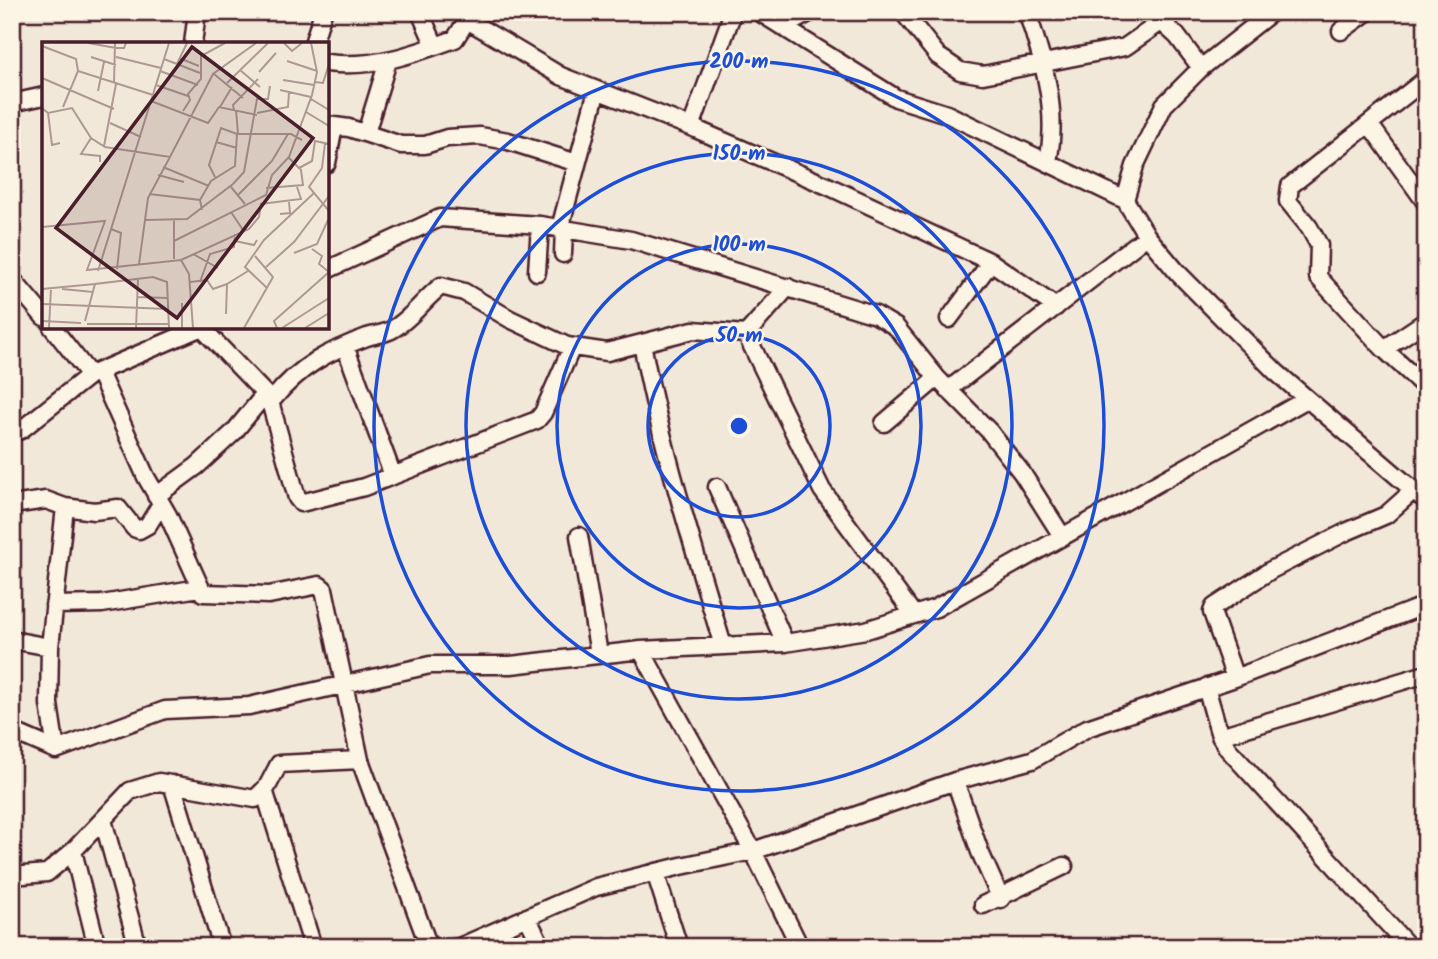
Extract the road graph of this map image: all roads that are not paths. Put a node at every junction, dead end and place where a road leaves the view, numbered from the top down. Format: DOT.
graph roads {
  1 [pos="197,12"];
  2 [pos="323,12"];
  3 [pos="419,12"];
  4 [pos="733,12"];
  5 [pos="759,12"];
  6 [pos="811,12"];
  7 [pos="1027,12"];
  8 [pos="1272,12"];
  9 [pos="1367,12"];
  10 [pos="905,13"];
  11 [pos="471,16"];
  12 [pos="1156,17"];
  13 [pos="783,27"];
  14 [pos="1341,31"];
  15 [pos="193,42"];
  16 [pos="314,42"];
  17 [pos="435,47"];
  18 [pos="388,61"];
  19 [pos="329,63"];
  20 [pos="1043,64"];
  21 [pos="1201,68"];
  22 [pos="1425,79"];
  23 [pos="597,90"];
  24 [pos="42,96"];
  25 [pos="12,103"];
  26 [pos="1370,125"];
  27 [pos="330,126"];
  28 [pos="691,127"];
  29 [pos="366,133"];
  30 [pos="1048,161"];
  31 [pos="578,163"];
  32 [pos="1125,200"];
  33 [pos="1426,203"];
  34 [pos="540,225"];
  35 [pos="562,228"];
  36 [pos="1147,236"];
  37 [pos="563,254"];
  38 [pos="991,262"];
  39 [pos="329,269"];
  40 [pos="537,272"];
  41 [pos="12,279"];
  42 [pos="788,287"];
  43 [pos="1056,307"];
  44 [pos="42,315"];
  45 [pos="949,319"];
  46 [pos="1426,321"];
  47 [pos="54,329"];
  48 [pos="197,329"];
  49 [pos="204,329"];
  50 [pos="746,334"];
  51 [pos="642,343"];
  52 [pos="345,346"];
  53 [pos="572,346"];
  54 [pos="1384,349"];
  55 [pos="94,373"];
  56 [pos="943,384"];
  57 [pos="1426,388"];
  58 [pos="267,396"];
  59 [pos="1307,399"];
  60 [pos="884,423"];
  61 [pos="12,430"];
  62 [pos="393,477"];
  63 [pos="717,487"];
  64 [pos="1420,496"];
  65 [pos="159,500"];
  66 [pos="12,505"];
  67 [pos="65,507"];
  68 [pos="579,536"];
  69 [pos="1062,536"];
  70 [pos="199,588"];
  71 [pos="54,605"];
  72 [pos="1426,605"];
  73 [pos="914,615"];
  74 [pos="12,640"];
  75 [pos="785,643"];
  76 [pos="723,646"];
  77 [pos="50,647"];
  78 [pos="641,650"];
  79 [pos="599,654"];
  80 [pos="1426,674"];
  81 [pos="1235,678"];
  82 [pos="342,685"];
  83 [pos="1206,687"];
  84 [pos="12,731"];
  85 [pos="1220,736"];
  86 [pos="56,750"];
  87 [pos="360,760"];
  88 [pos="955,781"];
  89 [pos="172,784"];
  90 [pos="264,790"];
  91 [pos="103,820"];
  92 [pos="73,851"];
  93 [pos="753,851"];
  94 [pos="1064,866"];
  95 [pos="655,873"];
  96 [pos="12,876"];
  97 [pos="1001,899"];
  98 [pos="984,905"];
  99 [pos="527,917"];
  100 [pos="97,947"];
  101 [pos="138,947"];
  102 [pos="222,947"];
  103 [pos="313,947"];
  104 [pos="429,947"];
  105 [pos="459,947"];
  106 [pos="542,947"];
  107 [pos="679,947"];
  108 [pos="800,947"];
  109 [pos="1409,947"];
  1 -- 15 [label="street"];
  2 -- 16 [label="street"];
  3 -- 17 [label="street"];
  4 -- 28 [label="street"];
  5 -- 13 [label="street"];
  6 -- 13 [label="street"];
  7 -- 20 [label="street"];
  8 -- 21 [label="street"];
  9 -- 14 [label="street"];
  10 -- 20 [label="street"];
  11 -- 17 [label="street"];
  11 -- 23 [label="street"];
  12 -- 20 [label="street"];
  12 -- 21 [label="street"];
  13 -- 30 [label="street"];
  17 -- 18 [label="street"];
  18 -- 19 [label="street"];
  18 -- 29 [label="street"];
  20 -- 30 [label="street"];
  21 -- 32 [label="street"];
  22 -- 26 [label="street"];
  23 -- 28 [label="street"];
  23 -- 31 [label="street"];
  24 -- 25 [label="street"];
  26 -- 33 [label="street"];
  26 -- 54 [label="street"];
  27 -- 29 [label="street"];
  28 -- 38 [label="street"];
  29 -- 31 [label="street"];
  30 -- 32 [label="street"];
  31 -- 35 [label="street"];
  32 -- 36 [label="street"];
  34 -- 35 [label="street"];
  34 -- 39 [label="street"];
  34 -- 40 [label="street"];
  35 -- 37 [label="street"];
  35 -- 42 [label="street"];
  36 -- 43 [label="street"];
  36 -- 59 [label="street"];
  38 -- 43 [label="street"];
  38 -- 45 [label="street"];
  41 -- 44 [label="street"];
  42 -- 50 [label="street"];
  42 -- 56 [label="street"];
  43 -- 56 [label="street"];
  46 -- 54 [label="street"];
  47 -- 55 [label="street"];
  48 -- 55 [label="street"];
  49 -- 58 [label="street"];
  50 -- 51 [label="street"];
  50 -- 73 [label="street"];
  51 -- 53 [label="street"];
  51 -- 76 [label="street"];
  52 -- 53 [label="street"];
  52 -- 58 [label="street"];
  52 -- 62 [label="street"];
  53 -- 62 [label="street"];
  54 -- 57 [label="street"];
  55 -- 61 [label="street"];
  55 -- 65 [label="street"];
  56 -- 60 [label="street"];
  56 -- 69 [label="street"];
  58 -- 62 [label="street"];
  58 -- 65 [label="street"];
  59 -- 64 [label="street"];
  59 -- 69 [label="street"];
  63 -- 75 [label="street"];
  64 -- 81 [label="street"];
  65 -- 67 [label="street"];
  65 -- 70 [label="street"];
  66 -- 67 [label="street"];
  67 -- 71 [label="street"];
  68 -- 79 [label="street"];
  69 -- 73 [label="street"];
  70 -- 71 [label="street"];
  70 -- 82 [label="street"];
  71 -- 77 [label="street"];
  72 -- 81 [label="street"];
  73 -- 75 [label="street"];
  74 -- 77 [label="street"];
  75 -- 76 [label="street"];
  76 -- 78 [label="street"];
  77 -- 86 [label="street"];
  78 -- 79 [label="street"];
  78 -- 93 [label="street"];
  79 -- 82 [label="street"];
  80 -- 85 [label="street"];
  81 -- 83 [label="street"];
  82 -- 86 [label="street"];
  82 -- 87 [label="street"];
  83 -- 85 [label="street"];
  83 -- 88 [label="street"];
  84 -- 86 [label="street"];
  85 -- 109 [label="street"];
  87 -- 90 [label="street"];
  87 -- 104 [label="street"];
  88 -- 93 [label="street"];
  88 -- 97 [label="street"];
  89 -- 90 [label="street"];
  89 -- 91 [label="street"];
  89 -- 102 [label="street"];
  90 -- 103 [label="street"];
  91 -- 92 [label="street"];
  91 -- 101 [label="street"];
  92 -- 96 [label="street"];
  92 -- 100 [label="street"];
  93 -- 95 [label="street"];
  93 -- 108 [label="street"];
  94 -- 97 [label="street"];
  95 -- 99 [label="street"];
  95 -- 107 [label="street"];
  97 -- 98 [label="street"];
  99 -- 105 [label="street"];
  99 -- 106 [label="street"];
}
